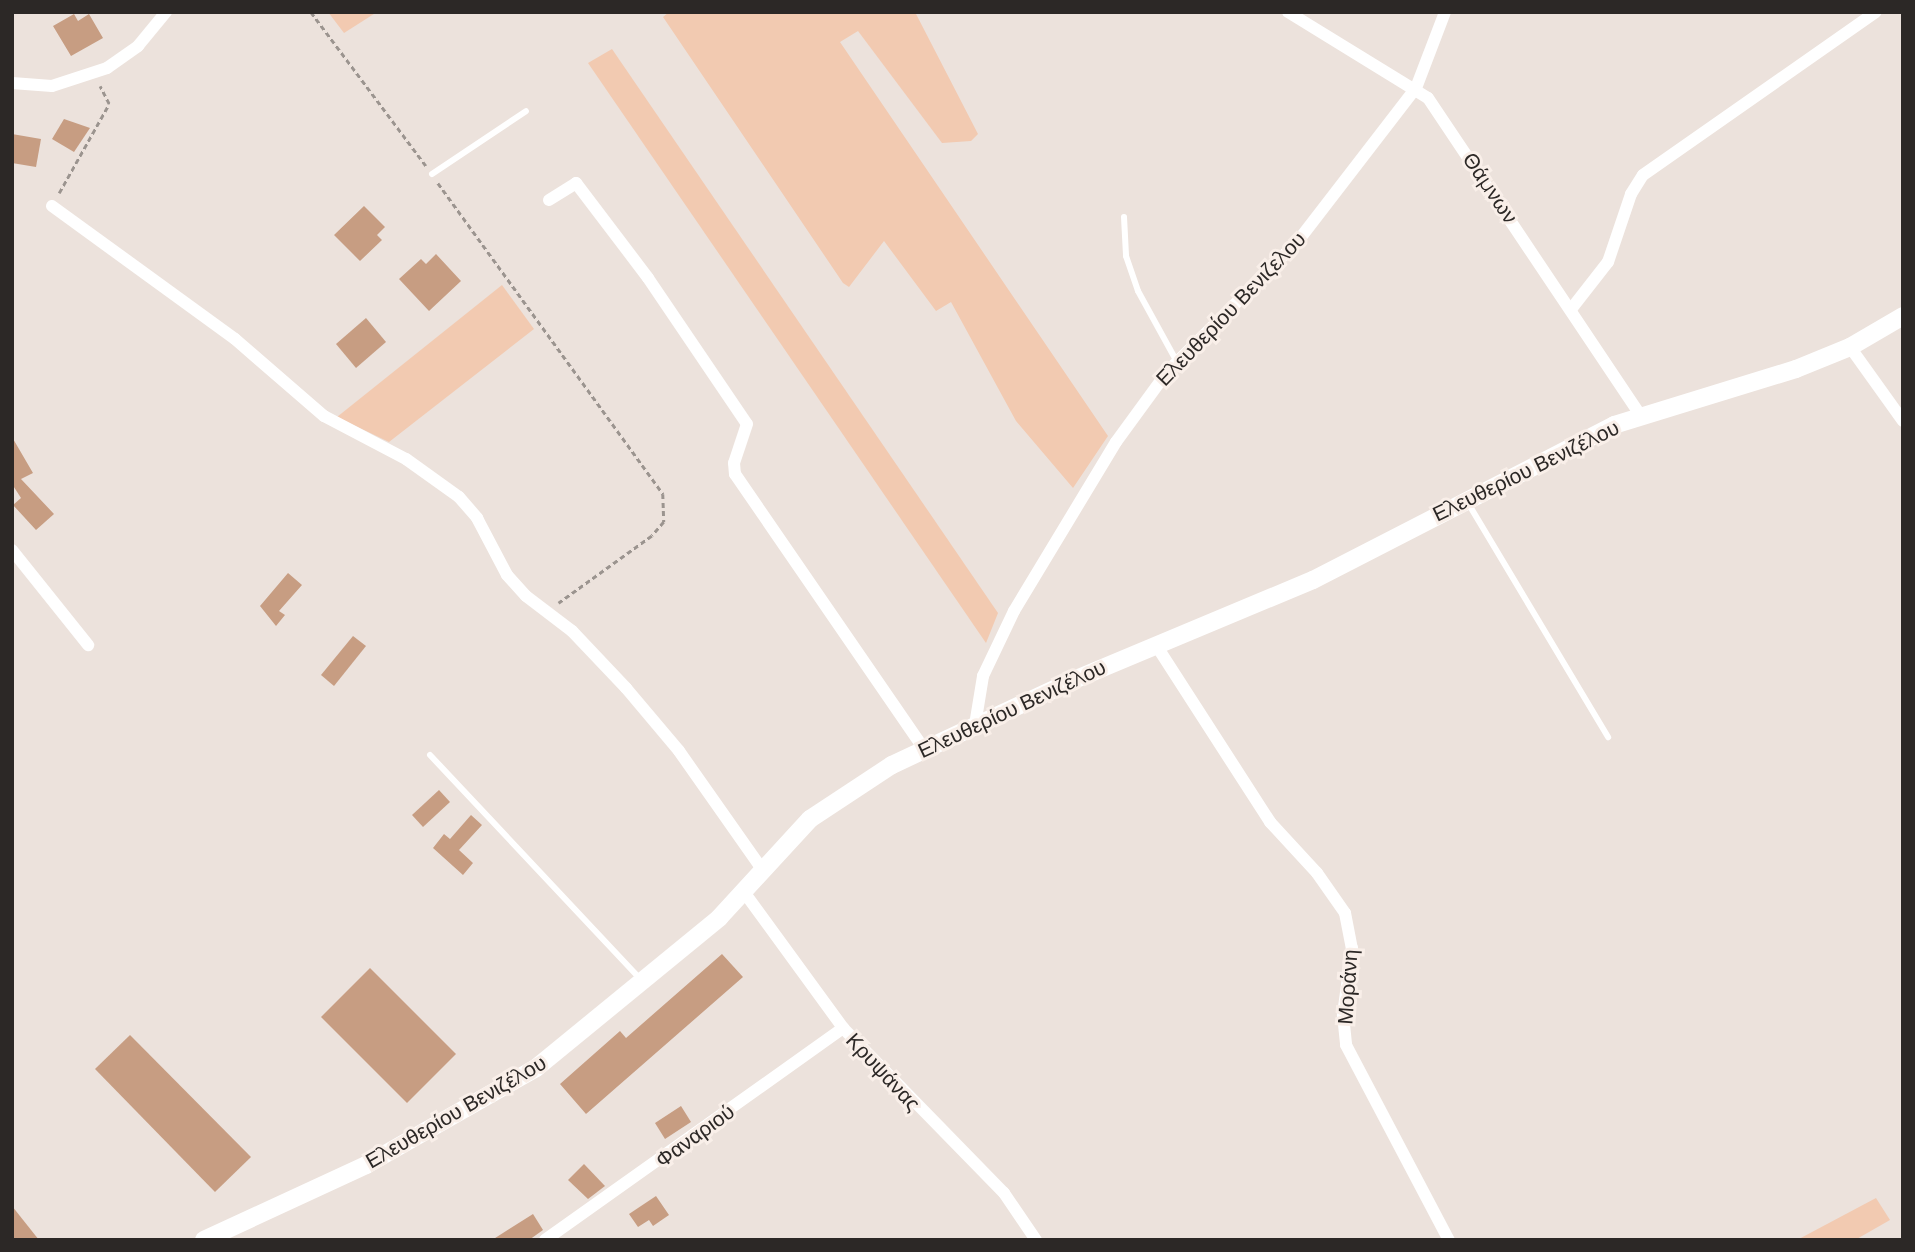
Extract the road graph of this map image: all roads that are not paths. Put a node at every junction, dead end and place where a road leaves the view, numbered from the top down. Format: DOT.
graph roads {
  1 [pos="166,12"];
  2 [pos="1288,12"];
  3 [pos="1445,12"];
  4 [pos="1876,12"];
  5 [pos="12,83"];
  6 [pos="1416,88"];
  7 [pos="526,111"];
  8 [pos="432,174"];
  9 [pos="549,200"];
  10 [pos="52,206"];
  11 [pos="1124,217"];
  12 [pos="1572,308"];
  13 [pos="1903,316"];
  14 [pos="1850,347"];
  15 [pos="1177,362"];
  16 [pos="1641,416"];
  17 [pos="1903,421"];
  18 [pos="1466,499"];
  19 [pos="12,550"];
  20 [pos="88,645"];
  21 [pos="1156,645"];
  22 [pos="975,725"];
  23 [pos="1608,737"];
  24 [pos="924,749"];
  25 [pos="430,755"];
  26 [pos="762,869"];
  27 [pos="744,892"];
  28 [pos="643,982"];
  29 [pos="842,1028"];
  30 [pos="204,1240"];
  31 [pos="545,1240"];
  32 [pos="1036,1240"];
  33 [pos="1449,1240"];
  1 -- 5 [label="street"];
  2 -- 6 [label="street, Θάμνων"];
  3 -- 6 [label="street, Ελευθερίου Βενιζελου"];
  4 -- 12 [label="street"];
  6 -- 12 [label="street, Θάμνων"];
  6 -- 15 [label="street, Ελευθερίου Βενιζελου"];
  7 -- 8 [label="lane"];
  9 -- 24 [label="street"];
  10 -- 26 [label="street"];
  11 -- 15 [label="lane"];
  12 -- 16 [label="street, Θάμνων"];
  13 -- 14 [label="main road, Ελευθερίου Βενιζέλου"];
  14 -- 16 [label="main road, Ελευθερίου Βενιζέλου"];
  14 -- 17 [label="street"];
  15 -- 22 [label="street, Ελευθερίου Βενιζελου"];
  16 -- 18 [label="main road, Ελευθερίου Βενιζέλου"];
  18 -- 21 [label="main road, Ελευθερίου Βενιζέλου"];
  18 -- 23 [label="lane"];
  19 -- 20 [label="street"];
  21 -- 22 [label="main road, Ελευθερίου Βενιζέλου"];
  21 -- 33 [label="street, Μοράνη"];
  22 -- 24 [label="main road, Ελευθερίου Βενιζέλου"];
  24 -- 26 [label="main road, Ελευθερίου Βενιζέλου"];
  25 -- 28 [label="lane"];
  26 -- 27 [label="main road, Ελευθερίου Βενιζέλου"];
  27 -- 28 [label="main road, Ελευθερίου Βενιζέλου"];
  27 -- 29 [label="street, Κρυψάνας"];
  28 -- 30 [label="main road, Ελευθερίου Βενιζέλου"];
  29 -- 31 [label="street, Φαναριού"];
  29 -- 32 [label="street, Κρυψάνας"];
}
